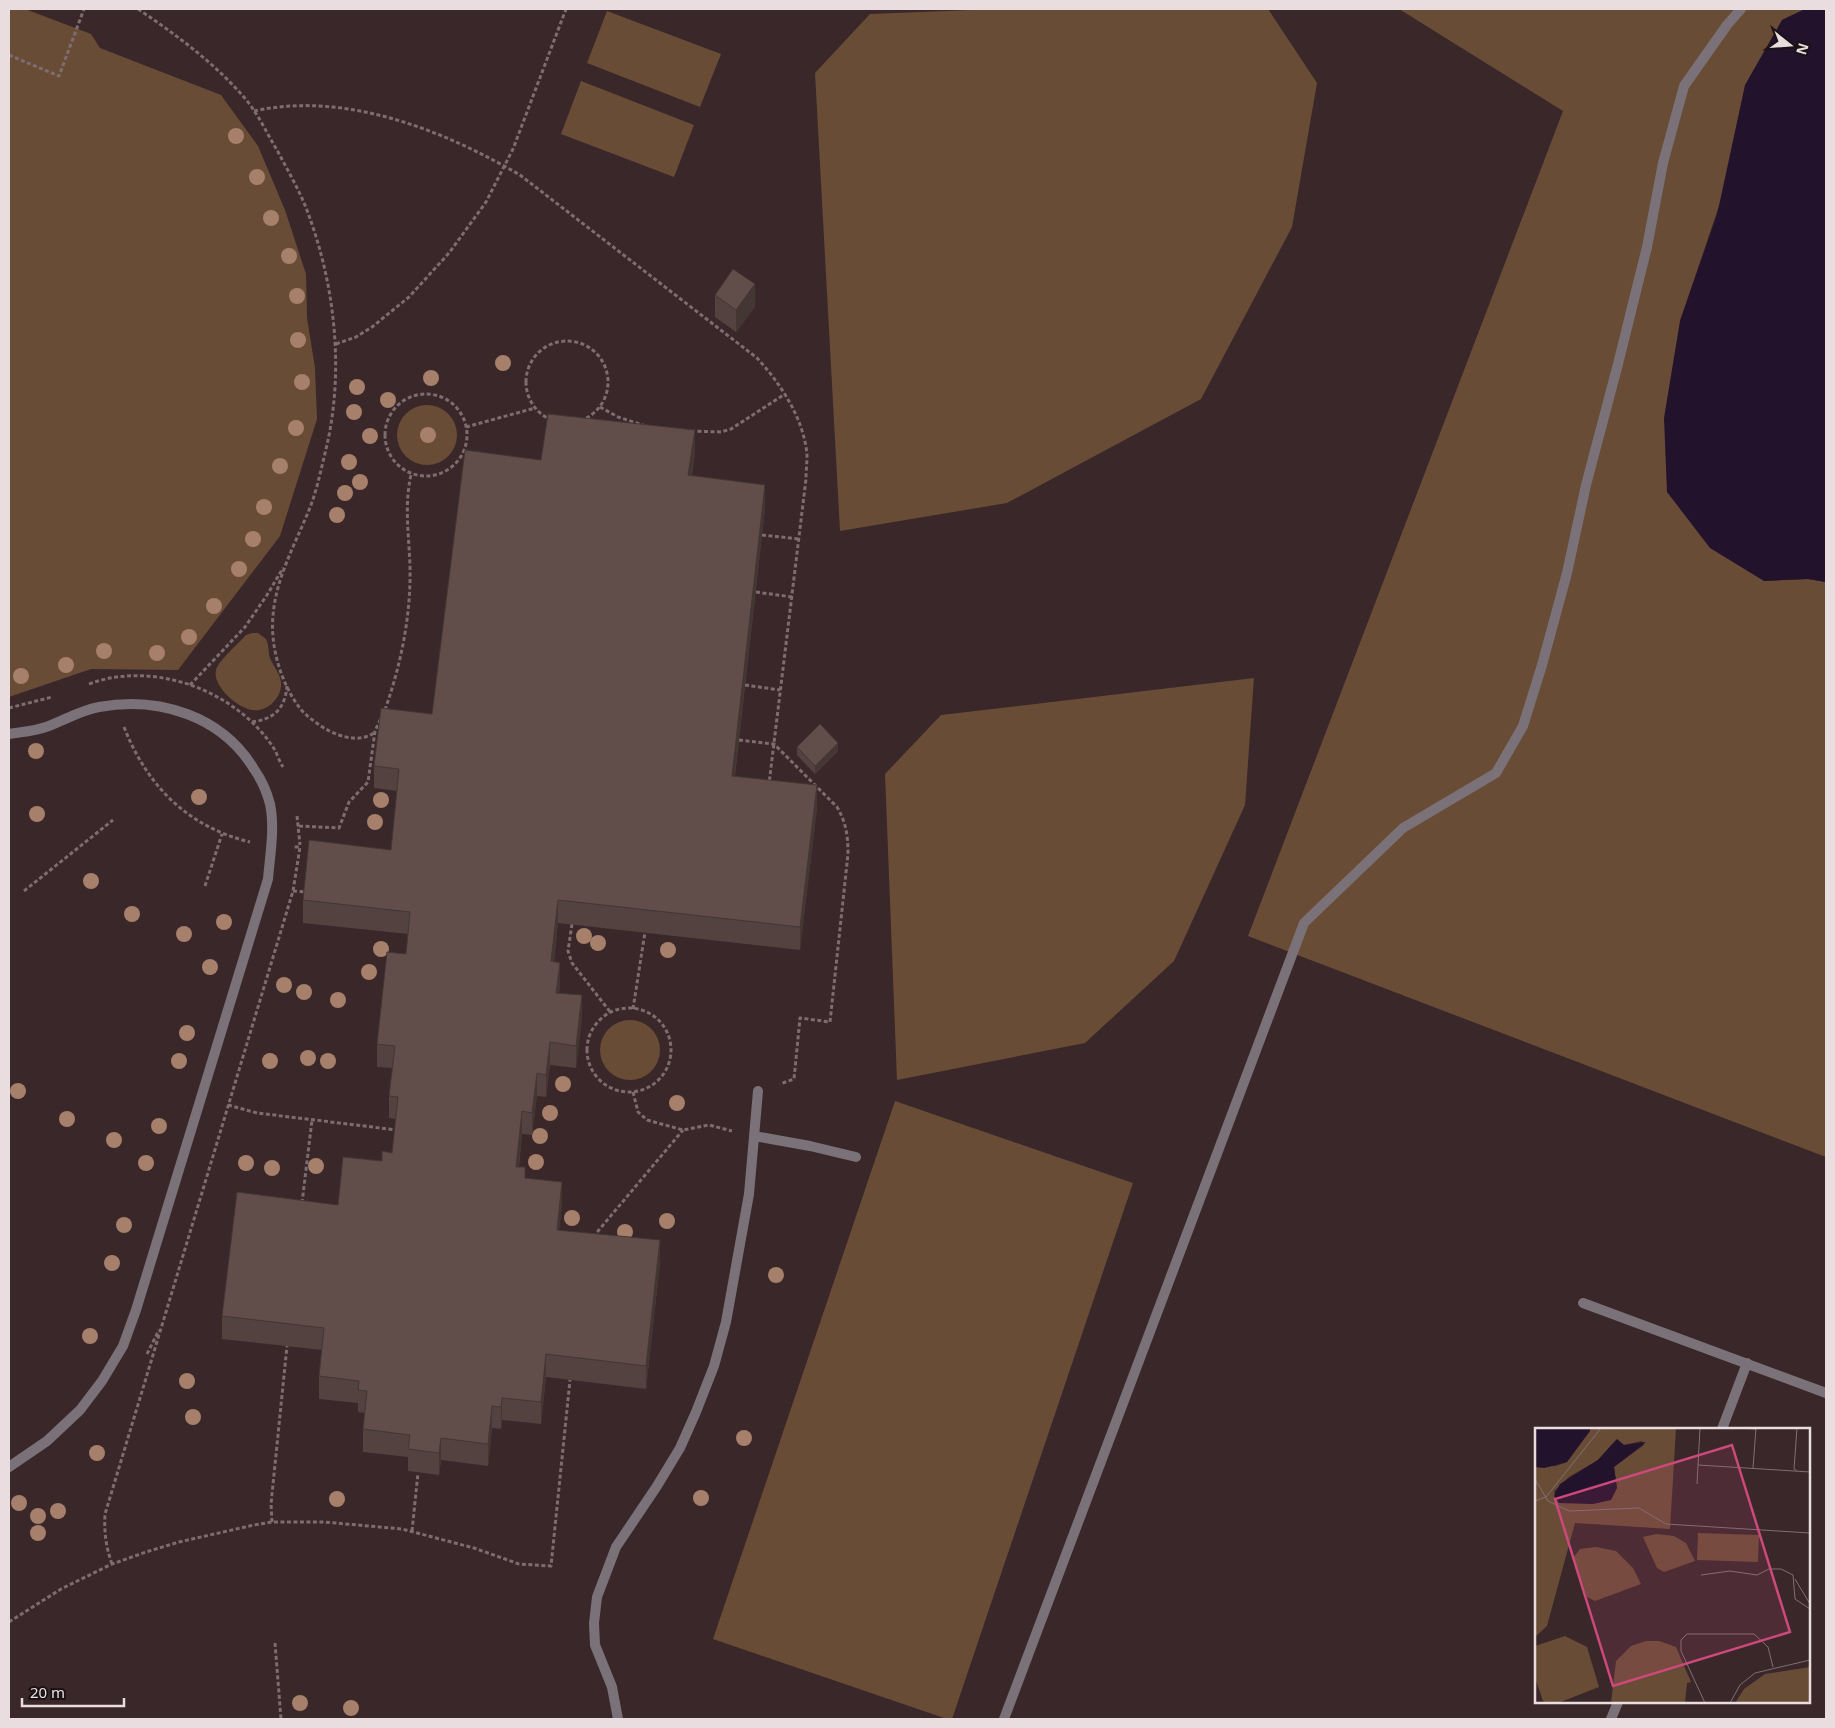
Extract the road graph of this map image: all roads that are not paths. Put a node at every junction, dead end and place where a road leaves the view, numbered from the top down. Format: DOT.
graph roads {
  1 [pos="1741,9"];
  2 [pos="9,734"];
  3 [pos="758,1091"];
  4 [pos="754,1136"];
  5 [pos="856,1157"];
  6 [pos="1583,1303"];
  7 [pos="1747,1363"];
  8 [pos="1826,1394"];
  9 [pos="1722,1428"];
  10 [pos="9,1467"];
  11 [pos="1618,1703"];
  12 [pos="618,1719"];
  13 [pos="1004,1719"];
  14 [pos="1611,1719"];
  1 -- 13 [label="street"];
  2 -- 10 [label="street"];
  3 -- 4 [label="street"];
  4 -- 5 [label="street"];
  4 -- 12 [label="street"];
  6 -- 7 [label="street"];
  7 -- 8 [label="street"];
  7 -- 9 [label="street"];
  11 -- 14 [label="street"];
}
